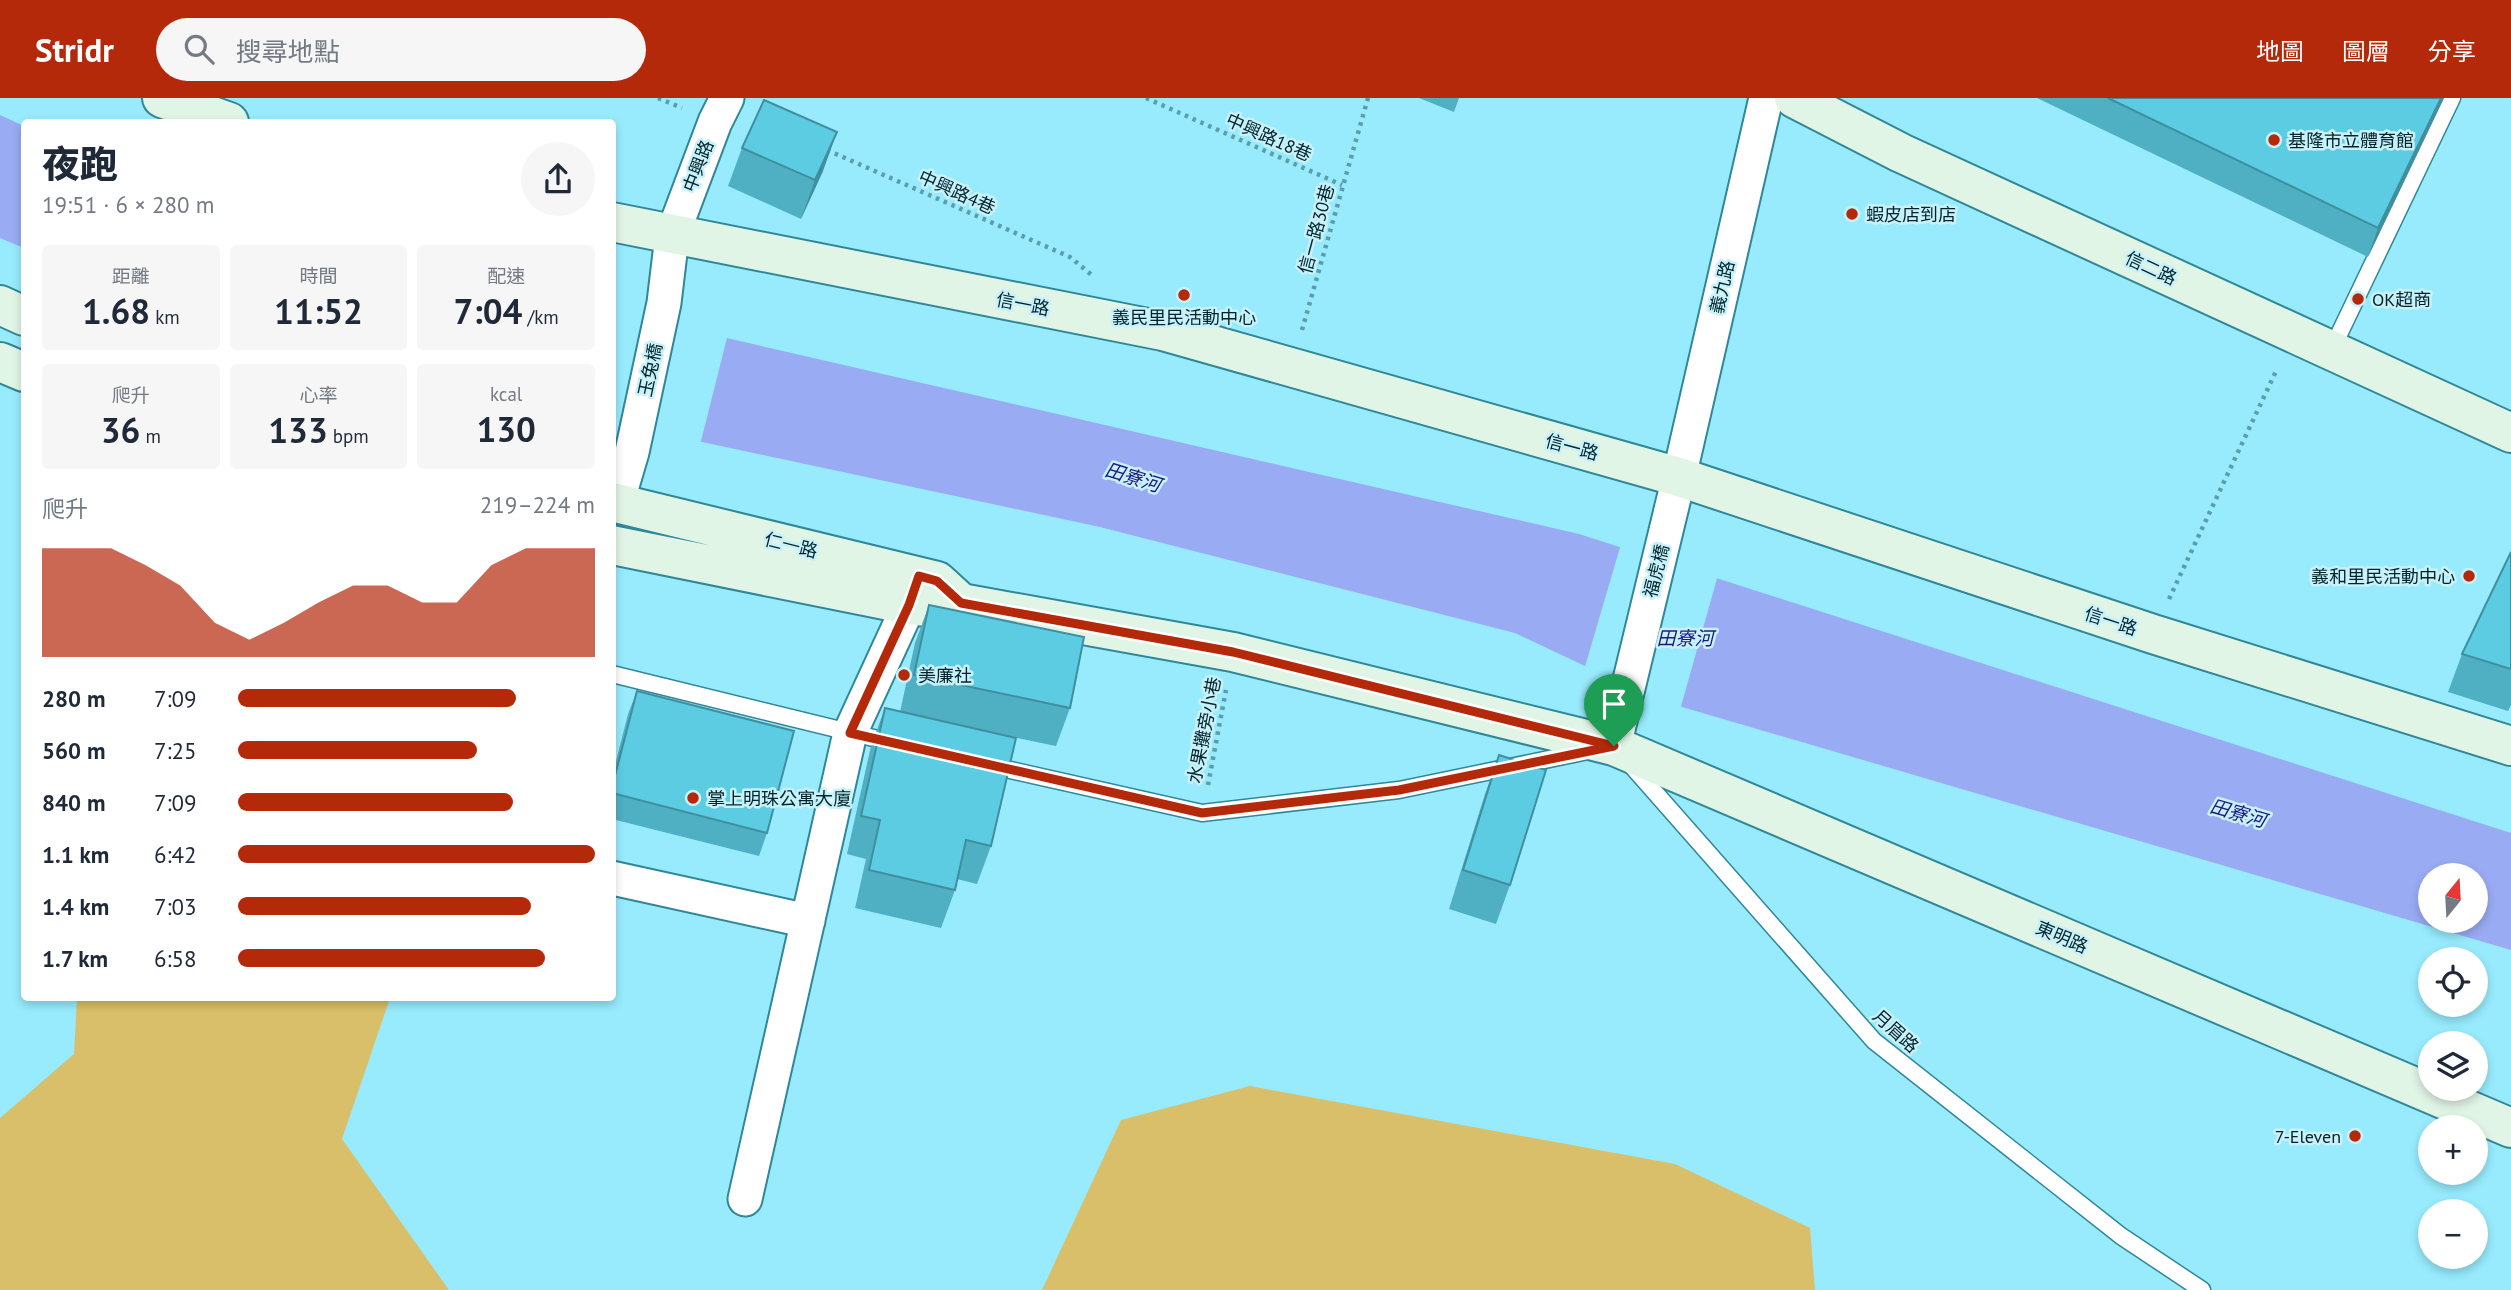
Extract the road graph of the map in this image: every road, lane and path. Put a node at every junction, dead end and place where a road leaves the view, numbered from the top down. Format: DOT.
graph roads {
  1 [pos="162,98"];
  2 [pos="727,98"];
  3 [pos="1146,98"];
  4 [pos="1368,98"];
  5 [pos="1766,98"];
  6 [pos="1794,98"];
  7 [pos="2452,98"];
  8 [pos="221,119"];
  9 [pos="825,149"];
  10 [pos="1342,185"];
  11 [pos="616,223"];
  12 [pos="672,236"];
  13 [pos="1101,282"];
  14 [pos="0,305"];
  15 [pos="21,315"];
  16 [pos="2293,333"];
  17 [pos="2331,351"];
  18 [pos="0,362"];
  19 [pos="1292,368"];
  20 [pos="21,371"];
  21 [pos="2511,433"];
  22 [pos="1679,477"];
  23 [pos="616,500"];
  24 [pos="616,503"];
  25 [pos="616,546"];
  26 [pos="914,591"];
  27 [pos="2153,634"];
  28 [pos="1233,652"];
  29 [pos="616,675"];
  30 [pos="850,733"];
  31 [pos="904,746"];
  32 [pos="1614,746"];
  33 [pos="2511,746"];
  34 [pos="972,761"];
  35 [pos="1202,813"];
  36 [pos="616,879"];
  37 [pos="808,921"];
  38 [pos="2511,1128"];
  39 [pos="745,1199"];
  40 [pos="2203,1290"];
  1 -- 8 [label="street"];
  2 -- 12 [label="street, 中興路"];
  3 -- 10 [label="path, 中興路18巷"];
  4 -- 10 [label="path, 信一路30巷"];
  5 -- 22 [label="street, 義九路"];
  6 -- 16 [label="street, 信二路"];
  7 -- 17 [label="lane"];
  9 -- 13 [label="path, 中興路4巷"];
  10 -- 19 [label="path, 信一路30巷"];
  11 -- 12 [label="street, 信一路"];
  12 -- 19 [label="street, 信一路"];
  12 -- 23 [label="street, 玉兔橋"];
  14 -- 15 [label="street"];
  16 -- 17 [label="street, 信二路"];
  16 -- 27 [label="path"];
  17 -- 21 [label="street, 信二路"];
  18 -- 20 [label="street"];
  19 -- 22 [label="street, 信一路"];
  22 -- 27 [label="street, 信一路"];
  22 -- 32 [label="street, 福虎橋"];
  24 -- 26 [label="street, 仁一路"];
  25 -- 26 [label="street, 仁一路"];
  26 -- 28 [label="street, 仁一路"];
  26 -- 30 [label="street"];
  27 -- 33 [label="street, 信一路"];
  28 -- 32 [label="street, 仁一路"];
  28 -- 35 [label="path, 水果攤旁小巷"];
  29 -- 30 [label="lane"];
  30 -- 31 [label="lane"];
  30 -- 37 [label="street"];
  32 -- 35 [label="lane"];
  32 -- 38 [label="street, 東明路"];
  32 -- 40 [label="lane, 月眉路"];
  34 -- 35 [label="lane"];
  36 -- 37 [label="street"];
  37 -- 39 [label="street"];
}
